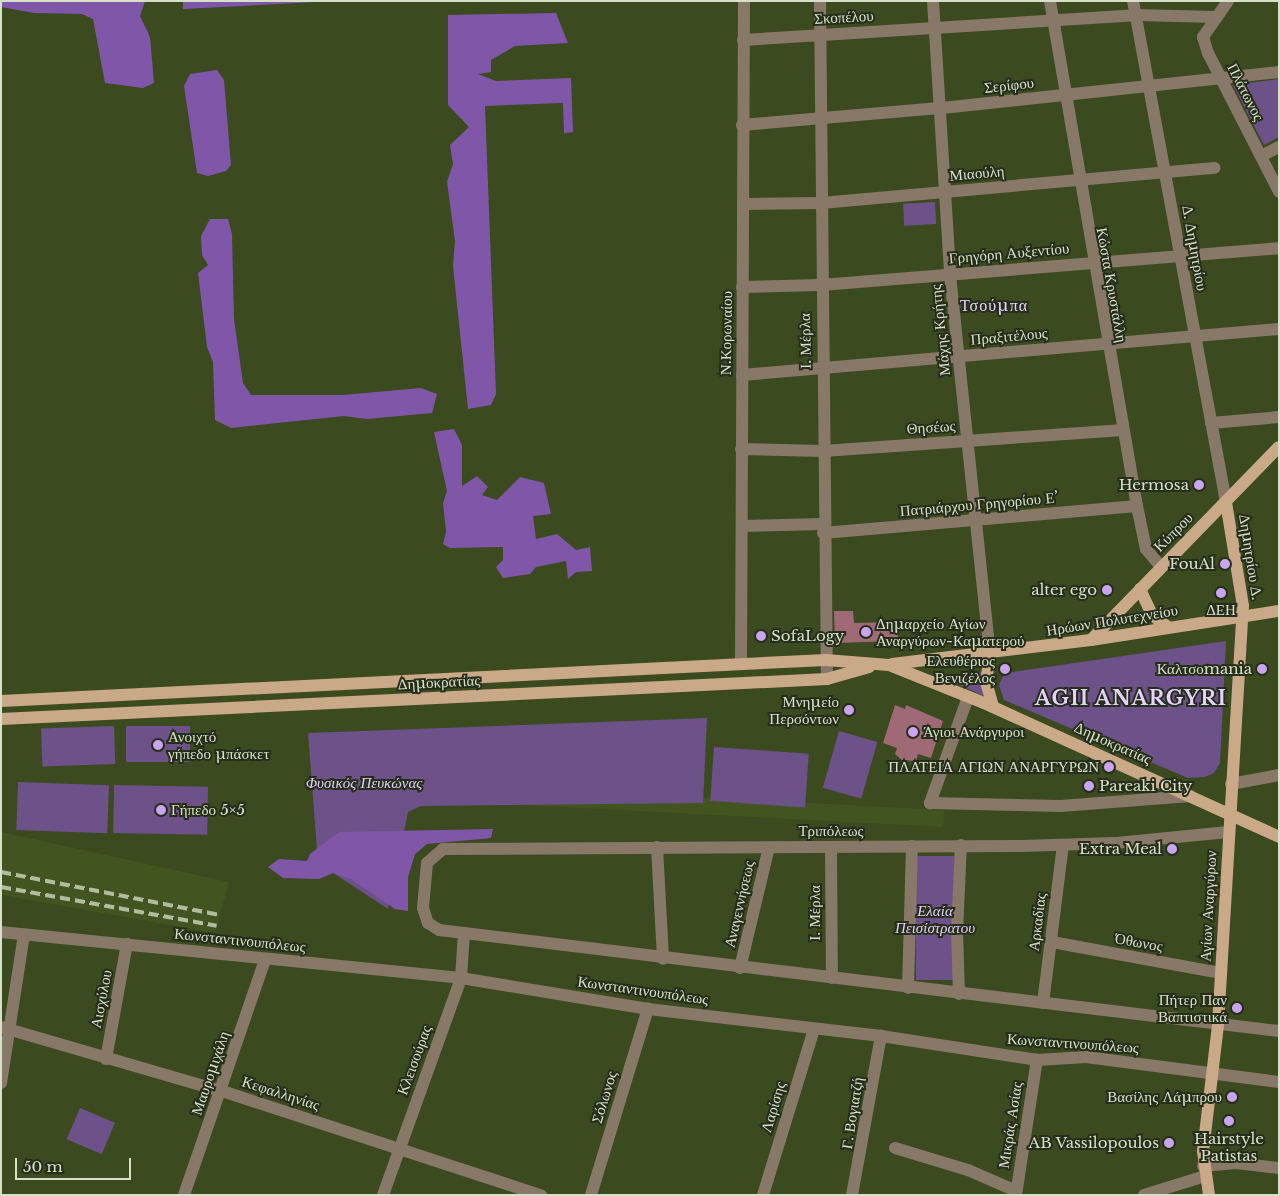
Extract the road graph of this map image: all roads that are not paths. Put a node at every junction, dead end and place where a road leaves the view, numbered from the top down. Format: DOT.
graph roads {
  1 [pos="744,1"];
  2 [pos="820,1"];
  3 [pos="934,1"];
  4 [pos="1050,1"];
  5 [pos="1132,1"];
  6 [pos="1222,9"];
  7 [pos="1135,15"];
  8 [pos="1052,20"];
  9 [pos="935,28"];
  10 [pos="819,35"];
  11 [pos="743,40"];
  12 [pos="1279,72"];
  13 [pos="1221,79"];
  14 [pos="1148,88"];
  15 [pos="1065,96"];
  16 [pos="942,108"];
  17 [pos="819,120"];
  18 [pos="742,125"];
  19 [pos="1279,147"];
  20 [pos="1261,156"];
  21 [pos="1214,168"];
  22 [pos="1164,172"];
  23 [pos="1078,179"];
  24 [pos="946,192"];
  25 [pos="1279,192"];
  26 [pos="820,203"];
  27 [pos="743,204"];
  28 [pos="1279,248"];
  29 [pos="1181,254"];
  30 [pos="1092,262"];
  31 [pos="950,275"];
  32 [pos="821,285"];
  33 [pos="742,287"];
  34 [pos="1279,329"];
  35 [pos="1194,336"];
  36 [pos="1106,343"];
  37 [pos="958,357"];
  38 [pos="822,371"];
  39 [pos="742,375"];
  40 [pos="1279,417"];
  41 [pos="1211,423"];
  42 [pos="1123,430"];
  43 [pos="968,441"];
  44 [pos="1279,447"];
  45 [pos="741,449"];
  46 [pos="823,451"];
  47 [pos="1226,502"];
  48 [pos="1137,506"];
  49 [pos="977,522"];
  50 [pos="742,526"];
  51 [pos="823,528"];
  52 [pos="1161,566"];
  53 [pos="1140,589"];
  54 [pos="1279,611"];
  55 [pos="1242,617"];
  56 [pos="1168,628"];
  57 [pos="1091,640"];
  58 [pos="990,654"];
  59 [pos="826,660"];
  60 [pos="741,664"];
  61 [pos="876,665"];
  62 [pos="889,665"];
  63 [pos="827,679"];
  64 [pos="968,696"];
  65 [pos="1,700"];
  66 [pos="993,707"];
  67 [pos="1,719"];
  68 [pos="1279,775"];
  69 [pos="1231,784"];
  70 [pos="1191,796"];
  71 [pos="1229,814"];
  72 [pos="1228,832"];
  73 [pos="1279,837"];
  74 [pos="961,845"];
  75 [pos="1063,845"];
  76 [pos="912,846"];
  77 [pos="657,847"];
  78 [pos="769,847"];
  79 [pos="831,847"];
  80 [pos="1,932"];
  81 [pos="24,934"];
  82 [pos="464,934"];
  83 [pos="1052,942"];
  84 [pos="127,944"];
  85 [pos="663,959"];
  86 [pos="265,960"];
  87 [pos="740,968"];
  88 [pos="1221,973"];
  89 [pos="461,978"];
  90 [pos="832,978"];
  91 [pos="908,988"];
  92 [pos="959,994"];
  93 [pos="1043,1003"];
  94 [pos="648,1009"];
  95 [pos="1218,1025"];
  96 [pos="5,1028"];
  97 [pos="814,1028"];
  98 [pos="1279,1031"];
  99 [pos="881,1036"];
  100 [pos="106,1059"];
  101 [pos="1037,1060"];
  102 [pos="1213,1074"];
  103 [pos="1279,1082"];
  104 [pos="1,1083"];
  105 [pos="222,1091"];
  106 [pos="400,1148"];
  107 [pos="895,1148"];
  108 [pos="1279,1168"];
  109 [pos="1204,1171"];
  110 [pos="1016,1193"];
  111 [pos="184,1195"];
  112 [pos="383,1195"];
  113 [pos="541,1195"];
  114 [pos="591,1195"];
  115 [pos="763,1195"];
  116 [pos="852,1195"];
  117 [pos="1144,1195"];
  118 [pos="1209,1195"];
  1 -- 11 [label="street, Ν.Κορωναίου"];
  2 -- 10 [label="street, Ι. Μέρλα"];
  3 -- 9 [label="street, Μάχης Κρήτης"];
  4 -- 8 [label="street, Κώστα Κρυστάλλη"];
  5 -- 7 [label="street, Δ. Δημητρίου"];
  6 -- 7 [label="street, Σκοπέλου"];
  6 -- 13 [label="street, Πλάτωνος"];
  7 -- 8 [label="street, Σκοπέλου"];
  7 -- 14 [label="street, Δ. Δημητρίου"];
  8 -- 9 [label="street, Σκοπέλου"];
  8 -- 15 [label="street, Κώστα Κρυστάλλη"];
  9 -- 10 [label="street, Σκοπέλου"];
  9 -- 16 [label="street, Μάχης Κρήτης"];
  10 -- 11 [label="street, Σκοπέλου"];
  10 -- 17 [label="street, Ι. Μέρλα"];
  11 -- 18 [label="street, Ν.Κορωναίου"];
  12 -- 13 [label="street, Σερίφου"];
  13 -- 14 [label="street, Σερίφου"];
  13 -- 20 [label="street, Πλάτωνος"];
  14 -- 15 [label="street, Σερίφου"];
  14 -- 22 [label="street, Δ. Δημητρίου"];
  15 -- 16 [label="street, Σερίφου"];
  15 -- 23 [label="street, Κώστα Κρυστάλλη"];
  16 -- 17 [label="street, Σερίφου"];
  16 -- 24 [label="street, Μάχης Κρήτης"];
  17 -- 18 [label="street, Σερίφου"];
  17 -- 26 [label="street, Ι. Μέρλα"];
  18 -- 27 [label="street, Ν.Κορωναίου"];
  19 -- 20 [label="street"];
  20 -- 25 [label="street, Πλάτωνος"];
  21 -- 22 [label="street, Μιαούλη"];
  22 -- 23 [label="street, Μιαούλη"];
  22 -- 29 [label="street, Δ. Δημητρίου"];
  23 -- 24 [label="street, Μιαούλη"];
  23 -- 30 [label="street, Κώστα Κρυστάλλη"];
  24 -- 26 [label="street, Μιαούλη"];
  24 -- 31 [label="street, Μάχης Κρήτης"];
  26 -- 27 [label="street, Μιαούλη"];
  26 -- 32 [label="street, Ι. Μέρλα"];
  27 -- 33 [label="street, Ν.Κορωναίου"];
  28 -- 29 [label="street, Γρηγόρη Αυξεντίου"];
  29 -- 30 [label="street, Γρηγόρη Αυξεντίου"];
  29 -- 35 [label="street, Δ. Δημητρίου"];
  30 -- 31 [label="street, Γρηγόρη Αυξεντίου"];
  30 -- 36 [label="street, Κώστα Κρυστάλλη"];
  31 -- 32 [label="street, Γρηγόρη Αυξεντίου"];
  31 -- 37 [label="street, Μάχης Κρήτης"];
  32 -- 33 [label="street, Γρηγόρη Αυξεντίου"];
  32 -- 38 [label="street, Ι. Μέρλα"];
  33 -- 39 [label="street, Ν.Κορωναίου"];
  34 -- 35 [label="street, Πραξιτέλους"];
  35 -- 36 [label="street, Πραξιτέλους"];
  35 -- 41 [label="street, Δ. Δημητρίου"];
  36 -- 37 [label="street, Πραξιτέλους"];
  36 -- 42 [label="street, Κώστα Κρυστάλλη"];
  37 -- 38 [label="street, Πραξιτέλους"];
  37 -- 43 [label="street, Μάχης Κρήτης"];
  38 -- 39 [label="street, Πραξιτέλους"];
  38 -- 46 [label="street, Ι. Μέρλα"];
  39 -- 45 [label="street, Ν.Κορωναίου"];
  40 -- 41 [label="street"];
  41 -- 47 [label="street, Δ. Δημητρίου"];
  42 -- 43 [label="street, Θησέως"];
  42 -- 48 [label="street, Κώστα Κρυστάλλη"];
  43 -- 46 [label="street, Θησέως"];
  43 -- 49 [label="street, Μάχης Κρήτης"];
  44 -- 47 [label="main road, Κύπρου"];
  45 -- 46 [label="street, Θησέως"];
  45 -- 50 [label="street, Ν.Κορωναίου"];
  46 -- 51 [label="street, Ι. Μέρλα"];
  47 -- 52 [label="main road, Κύπρου"];
  47 -- 55 [label="main road, Δημητρίου Δ."];
  48 -- 49 [label="street, Πατριάρχου Γρηγορίου Ε’"];
  48 -- 52 [label="street, Κώστα Κρυστάλλη"];
  49 -- 51 [label="street, Πατριάρχου Γρηγορίου Ε’"];
  49 -- 58 [label="street, Μάχης Κρήτης"];
  50 -- 51 [label="street, Πατριάρχου Γρηγορίου Ε’"];
  50 -- 60 [label="street, Ν.Κορωναίου"];
  51 -- 59 [label="street, Ι. Μέρλα"];
  52 -- 53 [label="main road, Κύπρου"];
  53 -- 56 [label="main road"];
  53 -- 57 [label="main road, Κύπρου"];
  54 -- 55 [label="main road, Ηρώων Πολυτεχνείου"];
  55 -- 56 [label="main road, Ηρώων Πολυτεχνείου"];
  55 -- 69 [label="main road, Αγίων Αναργύρων"];
  56 -- 57 [label="main road, Ηρώων Πολυτεχνείου"];
  57 -- 58 [label="main road, Ηρώων Πολυτεχνείου"];
  58 -- 62 [label="main road, Ηρώων Πολυτεχνείου"];
  58 -- 66 [label="main road"];
  59 -- 60 [label="main road, Δημοκρατίας"];
  59 -- 61 [label="main road, Δημοκρατίας"];
  59 -- 63 [label="street, Ι. Μέρλα"];
  60 -- 65 [label="main road, Δημοκρατίας"];
  61 -- 62 [label="main road, Δημοκρατίας"];
  61 -- 63 [label="main road, Δημοκρατίας"];
  62 -- 64 [label="main road, Δημοκρατίας"];
  63 -- 67 [label="main road, Δημοκρατίας"];
  64 -- 66 [label="main road, Δημοκρατίας"];
  64 -- 70 [label="street"];
  66 -- 70 [label="main road, Δημοκρατίας"];
  68 -- 69 [label="street"];
  69 -- 71 [label="main road, Αγίων Αναργύρων"];
  70 -- 71 [label="main road, Δημοκρατίας"];
  71 -- 72 [label="main road, Αγίων Αναργύρων"];
  71 -- 73 [label="main road, Δημοκρατίας"];
  72 -- 75 [label="street, Τριπόλεως"];
  72 -- 88 [label="main road, Αγίων Αναργύρων"];
  74 -- 75 [label="street, Τριπόλεως"];
  74 -- 76 [label="street, Τριπόλεως"];
  74 -- 92 [label="street"];
  75 -- 83 [label="street, Αρκαδίας"];
  76 -- 79 [label="street, Τριπόλεως"];
  76 -- 91 [label="street"];
  77 -- 78 [label="street, Τριπόλεως"];
  77 -- 82 [label="street, Τριπόλεως"];
  77 -- 85 [label="street"];
  78 -- 79 [label="street, Τριπόλεως"];
  78 -- 87 [label="street, Αναγεννήσεως"];
  79 -- 90 [label="street, Ι. Μέρλα"];
  80 -- 81 [label="street, Κωνσταντινουπόλεως"];
  81 -- 84 [label="street, Κωνσταντινουπόλεως"];
  81 -- 96 [label="street"];
  82 -- 85 [label="street"];
  82 -- 89 [label="street, Κλεισούρας"];
  83 -- 88 [label="street, Όθωνος"];
  83 -- 93 [label="street, Αρκαδίας"];
  84 -- 86 [label="street, Κωνσταντινουπόλεως"];
  84 -- 100 [label="street, Αισχύλου"];
  85 -- 87 [label="street"];
  86 -- 89 [label="street, Κωνσταντινουπόλεως"];
  86 -- 105 [label="street, Μαυρομιχάλη"];
  87 -- 90 [label="street"];
  88 -- 95 [label="main road, Αγίων Αναργύρων"];
  89 -- 94 [label="street, Κωνσταντινουπόλεως"];
  89 -- 106 [label="street, Κλεισούρας"];
  90 -- 91 [label="street"];
  91 -- 92 [label="street"];
  92 -- 93 [label="street"];
  93 -- 95 [label="street"];
  94 -- 97 [label="street, Κωνσταντινουπόλεως"];
  94 -- 114 [label="street, Σόλωνος"];
  95 -- 98 [label="street"];
  95 -- 102 [label="main road, Αγίων Αναργύρων"];
  96 -- 100 [label="street, Κεφαλληνίας"];
  96 -- 104 [label="street"];
  97 -- 99 [label="street, Κωνσταντινουπόλεως"];
  97 -- 115 [label="street, Λαρίσης"];
  99 -- 101 [label="street, Κωνσταντινουπόλεως"];
  99 -- 116 [label="street, Γ. Βογιατζή"];
  100 -- 105 [label="street, Κεφαλληνίας"];
  101 -- 102 [label="street, Κωνσταντινουπόλεως"];
  101 -- 110 [label="street, Μικράς Ασίας"];
  102 -- 103 [label="street, Κωνσταντινουπόλεως"];
  102 -- 109 [label="main road, Αγίων Αναργύρων"];
  105 -- 106 [label="street, Κεφαλληνίας"];
  105 -- 111 [label="street, Μαυρομιχάλη"];
  106 -- 112 [label="street, Κλεισούρας"];
  106 -- 113 [label="street, Κεφαλληνίας"];
  107 -- 110 [label="street"];
  108 -- 109 [label="street"];
  109 -- 117 [label="street"];
  109 -- 118 [label="main road, Αγίων Αναργύρων"];
}
